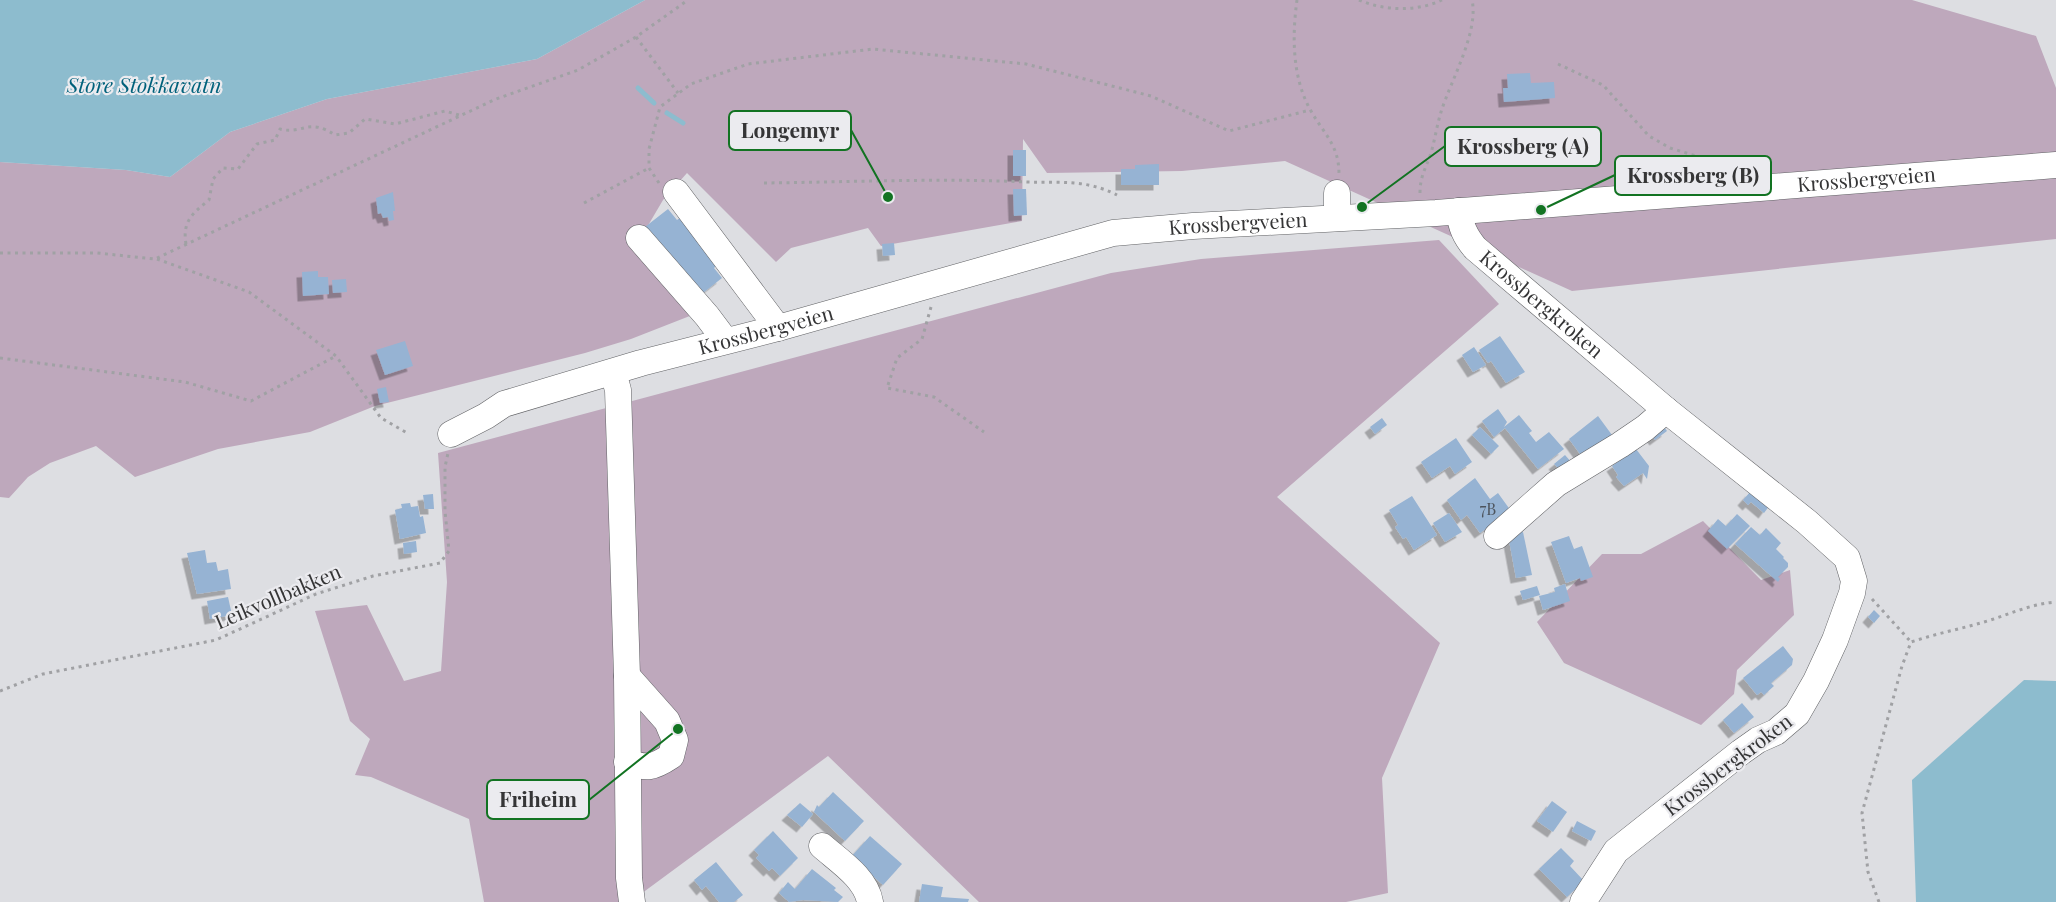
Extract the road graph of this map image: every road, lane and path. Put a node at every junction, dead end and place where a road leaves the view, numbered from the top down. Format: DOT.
graph roads {
  1 [pos="688,0"];
  2 [pos="1297,0"];
  3 [pos="1359,0"];
  4 [pos="1442,0"];
  5 [pos="1472,0"];
  6 [pos="636,37"];
  7 [pos="1558,64"];
  8 [pos="678,93"];
  9 [pos="1310,110"];
  10 [pos="461,116"];
  11 [pos="2056,165"];
  12 [pos="764,183"];
  13 [pos="1779,185"];
  14 [pos="676,192"];
  15 [pos="1117,195"];
  16 [pos="1420,199"];
  17 [pos="584,203"];
  18 [pos="1337,206"];
  19 [pos="1459,211"];
  20 [pos="639,238"];
  21 [pos="186,244"];
  22 [pos="0,253"];
  23 [pos="155,259"];
  24 [pos="921,306"];
  25 [pos="778,328"];
  26 [pos="725,340"];
  27 [pos="336,356"];
  28 [pos="0,358"];
  29 [pos="613,372"];
  30 [pos="1666,410"];
  31 [pos="984,432"];
  32 [pos="407,434"];
  33 [pos="451,434"];
  34 [pos="1497,536"];
  35 [pos="1854,580"];
  36 [pos="2056,602"];
  37 [pos="1911,642"];
  38 [pos="627,676"];
  39 [pos="0,691"];
  40 [pos="627,762"];
  41 [pos="822,846"];
  42 [pos="632,902"];
  43 [pos="870,902"];
  44 [pos="1583,902"];
  45 [pos="1879,902"];
  1 -- 6 [label="path"];
  2 -- 9 [label="path"];
  3 -- 4 [label="path"];
  5 -- 16 [label="path"];
  6 -- 8 [label="path"];
  6 -- 10 [label="path"];
  7 -- 13 [label="path"];
  8 -- 9 [label="path"];
  8 -- 17 [label="path"];
  9 -- 18 [label="path"];
  10 -- 21 [label="path"];
  10 -- 21 [label="path"];
  11 -- 13 [label="street, Krossbergveien"];
  12 -- 15 [label="path"];
  13 -- 19 [label="street, Krossbergveien"];
  14 -- 25 [label="street"];
  18 -- 19 [label="street, Krossbergveien"];
  18 -- 25 [label="street, Krossbergveien"];
  19 -- 30 [label="street, Krossbergkroken"];
  20 -- 26 [label="street"];
  21 -- 23 [label="path"];
  22 -- 23 [label="path"];
  23 -- 27 [label="path"];
  24 -- 31 [label="path"];
  25 -- 26 [label="street, Krossbergveien"];
  26 -- 29 [label="street, Krossbergveien"];
  27 -- 28 [label="path"];
  27 -- 32 [label="path"];
  29 -- 33 [label="street, Krossbergveien"];
  29 -- 38 [label="street"];
  30 -- 34 [label="street"];
  30 -- 35 [label="street, Krossbergkroken"];
  33 -- 39 [label="path, Leikvollbakken"];
  35 -- 37 [label="path"];
  35 -- 44 [label="street, Krossbergkroken"];
  36 -- 37 [label="path"];
  37 -- 45 [label="path"];
  38 -- 40 [label="street"];
  38 -- 40 [label="street"];
  40 -- 42 [label="street"];
  41 -- 43 [label="street"];
}
